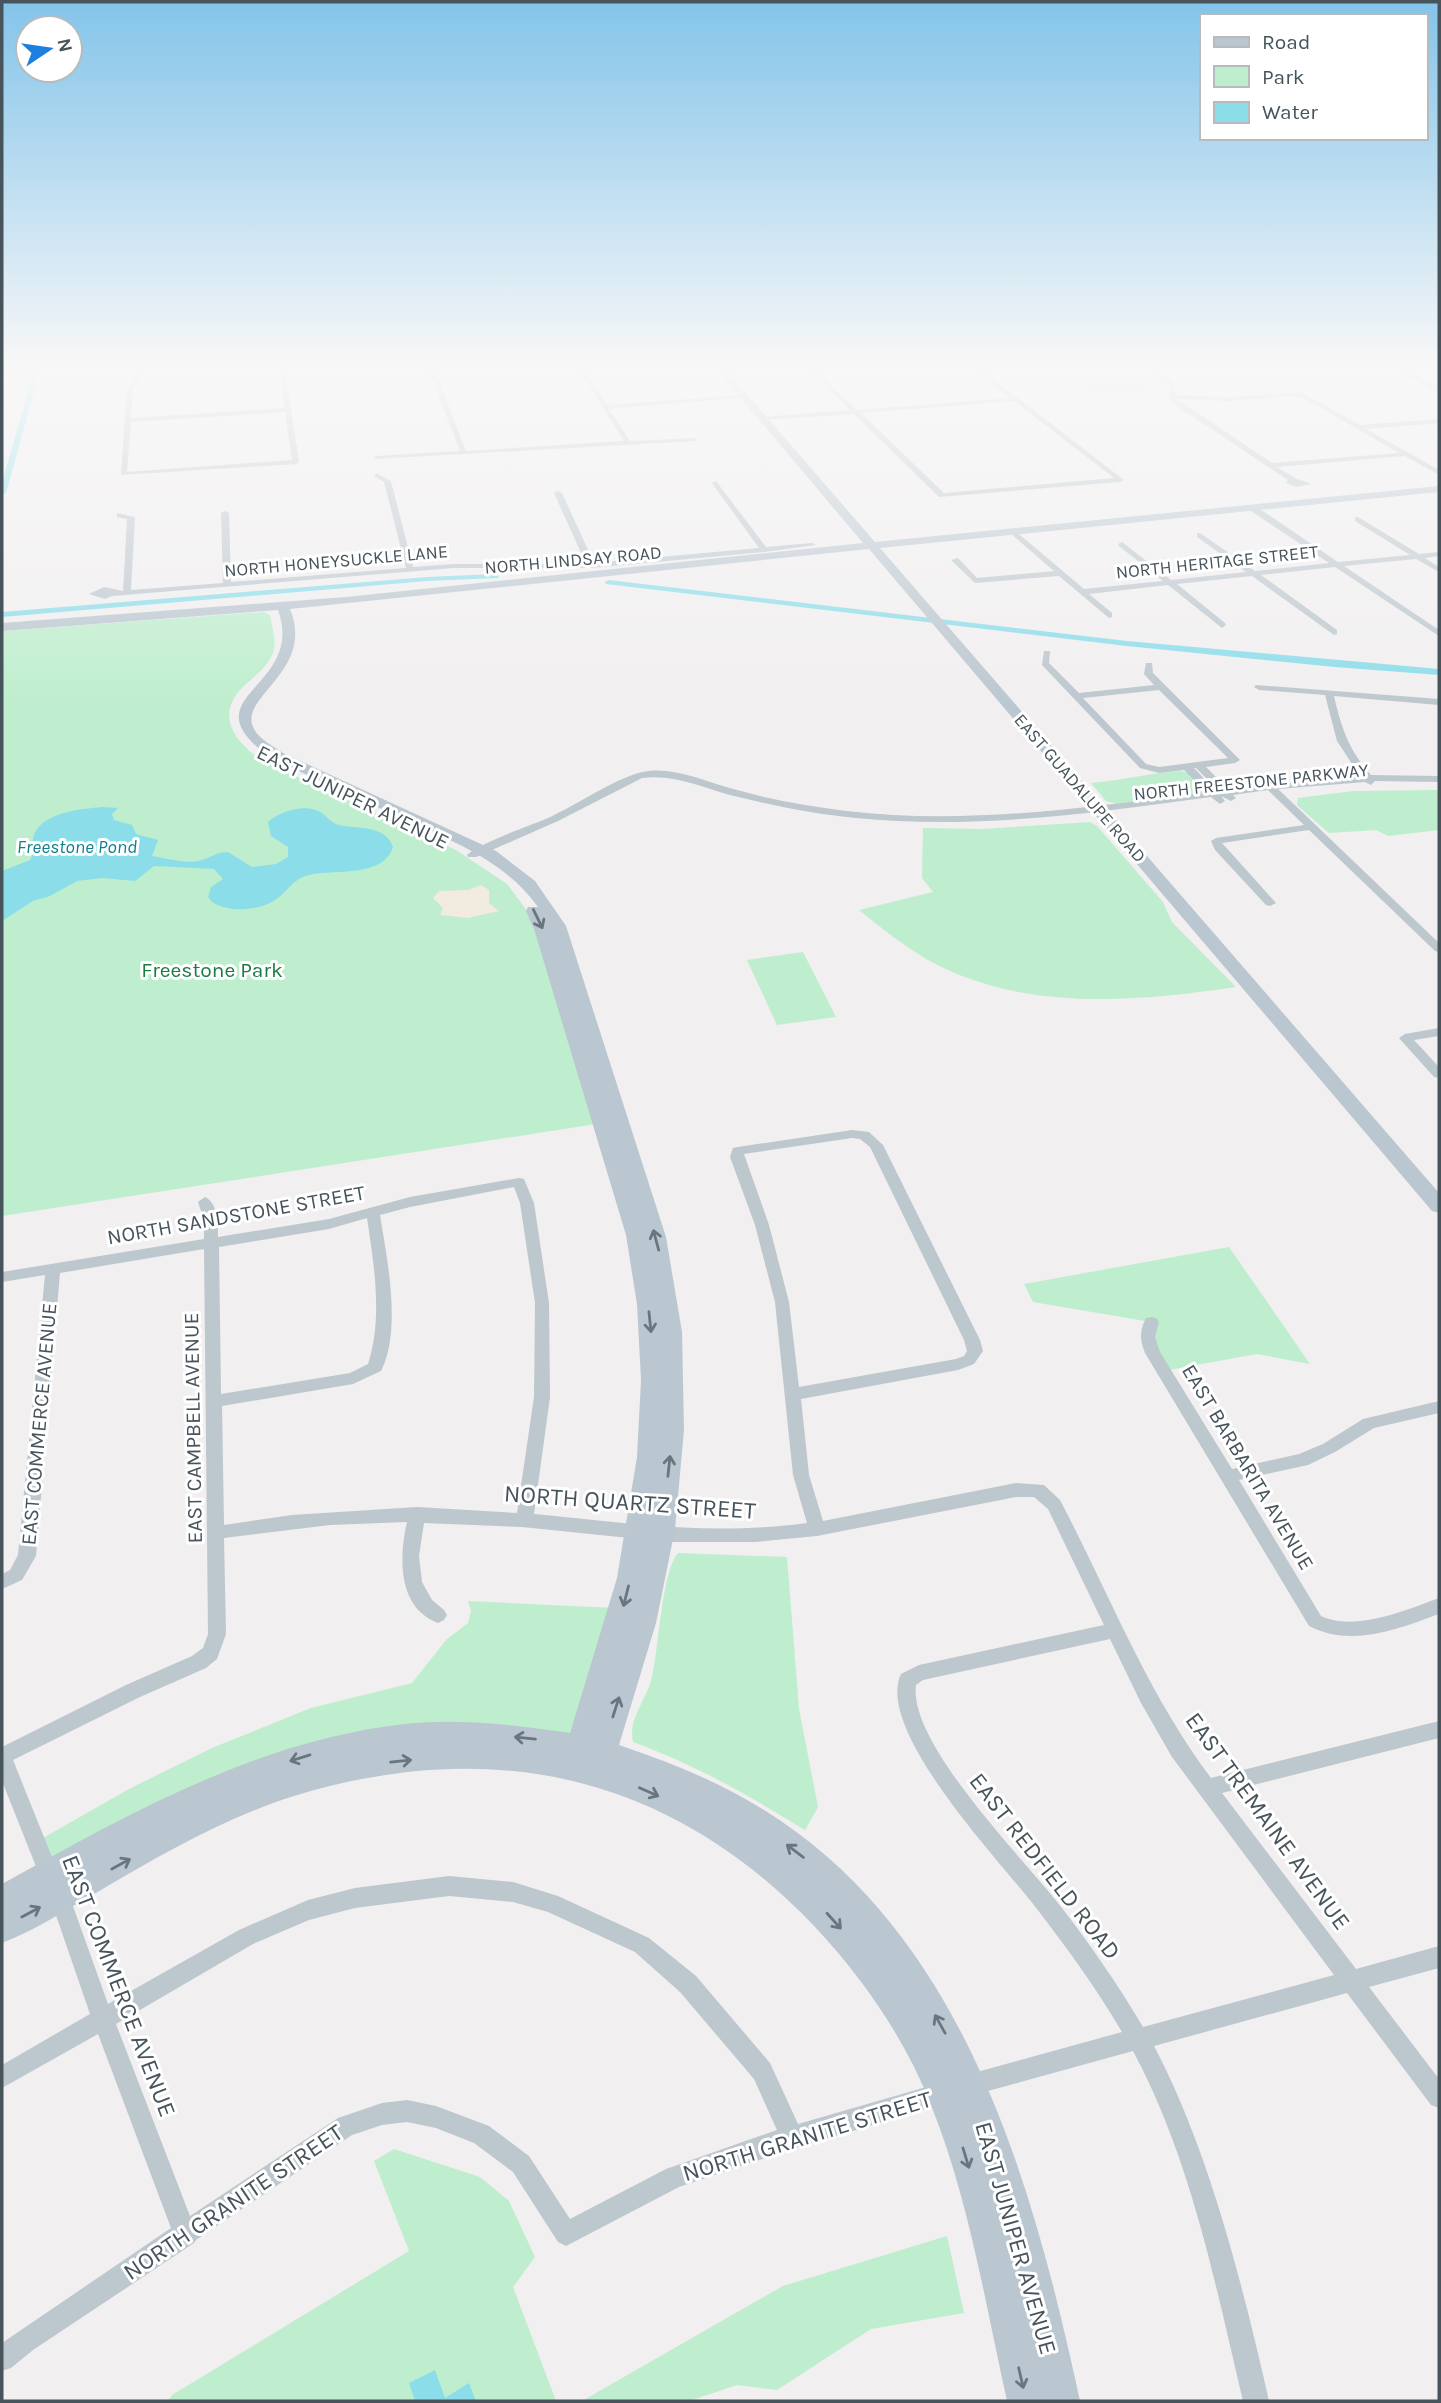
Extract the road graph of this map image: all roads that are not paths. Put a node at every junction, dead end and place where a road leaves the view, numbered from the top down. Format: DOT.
graph roads {
  1 [pos="387,482"];
  2 [pos="817,482"];
  3 [pos="929,482"];
  4 [pos="1095,482"];
  5 [pos="716,483"];
  6 [pos="1439,489"];
  7 [pos="558,493"];
  8 [pos="1251,507"];
  9 [pos="225,513"];
  10 [pos="120,514"];
  11 [pos="1359,519"];
  12 [pos="1013,531"];
  13 [pos="1200,535"];
  14 [pos="1122,544"];
  15 [pos="812,545"];
  16 [pos="872,546"];
  17 [pos="764,550"];
  18 [pos="1439,554"];
  19 [pos="1416,556"];
  20 [pos="955,561"];
  21 [pos="682,562"];
  22 [pos="1336,565"];
  23 [pos="591,566"];
  24 [pos="410,569"];
  25 [pos="1439,570"];
  26 [pos="1061,573"];
  27 [pos="1253,574"];
  28 [pos="1170,583"];
  29 [pos="227,586"];
  30 [pos="1082,592"];
  31 [pos="113,594"];
  32 [pos="127,594"];
  33 [pos="281,605"];
  34 [pos="1109,615"];
  35 [pos="1222,625"];
  36 [pos="1439,625"];
  37 [pos="1427,626"];
  38 [pos="2,627"];
  39 [pos="1334,632"];
  40 [pos="1439,634"];
  41 [pos="1046,653"];
  42 [pos="1149,666"];
  43 [pos="1161,687"];
  44 [pos="1259,688"];
  45 [pos="1329,692"];
  46 [pos="1077,696"];
  47 [pos="1439,702"];
  48 [pos="1199,765"];
  49 [pos="1187,767"];
  50 [pos="1439,779"];
  51 [pos="1371,782"];
  52 [pos="1439,786"];
  53 [pos="1275,792"];
  54 [pos="1225,799"];
  55 [pos="1102,813"];
  56 [pos="1311,827"];
  57 [pos="484,856"];
  58 [pos="1270,904"];
  59 [pos="1439,949"];
  60 [pos="1439,1032"];
  61 [pos="1439,1074"];
  62 [pos="205,1202"];
  63 [pos="1439,1206"];
  64 [pos="373,1212"];
  65 [pos="211,1243"];
  66 [pos="53,1269"];
  67 [pos="2,1277"];
  68 [pos="1152,1322"];
  69 [pos="793,1394"];
  70 [pos="213,1401"];
  71 [pos="1439,1407"];
  72 [pos="1227,1476"];
  73 [pos="1038,1490"];
  74 [pos="417,1514"];
  75 [pos="525,1520"];
  76 [pos="817,1529"];
  77 [pos="215,1533"];
  78 [pos="649,1533"];
  79 [pos="9,1579"];
  80 [pos="1439,1606"];
  81 [pos="438,1615"];
  82 [pos="1115,1630"];
  83 [pos="1439,1729"];
  84 [pos="2,1757"];
  85 [pos="588,1758"];
  86 [pos="1205,1788"];
  87 [pos="55,1886"];
  88 [pos="2,1901"];
  89 [pos="2,1928"];
  90 [pos="1439,1957"];
  91 [pos="1354,1981"];
  92 [pos="103,2020"];
  93 [pos="1138,2041"];
  94 [pos="2,2077"];
  95 [pos="957,2089"];
  96 [pos="1439,2097"];
  97 [pos="792,2137"];
  98 [pos="186,2235"];
  99 [pos="2,2359"];
  100 [pos="1026,2401"];
  101 [pos="1061,2401"];
  102 [pos="1256,2401"];
  1 -- 24 [label="street"];
  2 -- 16 [label="main road, EAST GUADALUPE ROAD"];
  3 -- 4 [label="street"];
  5 -- 17 [label="street"];
  6 -- 8 [label="main road, NORTH LINDSAY ROAD"];
  7 -- 23 [label="street"];
  8 -- 12 [label="main road, NORTH LINDSAY ROAD"];
  8 -- 22 [label="street"];
  9 -- 29 [label="street"];
  10 -- 32 [label="street"];
  11 -- 19 [label="street"];
  12 -- 16 [label="main road, NORTH LINDSAY ROAD"];
  12 -- 26 [label="street"];
  13 -- 27 [label="street"];
  14 -- 28 [label="street"];
  15 -- 17 [label="street, NORTH HONEYSUCKLE LANE"];
  16 -- 21 [label="main road, NORTH LINDSAY ROAD"];
  16 -- 55 [label="main road, EAST GUADALUPE ROAD"];
  17 -- 21 [label="street, NORTH HONEYSUCKLE LANE"];
  18 -- 19 [label="street, NORTH HERITAGE STREET"];
  19 -- 22 [label="street, NORTH HERITAGE STREET"];
  19 -- 25 [label="street"];
  20 -- 26 [label="street"];
  21 -- 23 [label="street, NORTH HONEYSUCKLE LANE"];
  21 -- 33 [label="main road, NORTH LINDSAY ROAD"];
  22 -- 27 [label="street, NORTH HERITAGE STREET"];
  22 -- 37 [label="street"];
  23 -- 24 [label="street, NORTH HONEYSUCKLE LANE"];
  24 -- 29 [label="street, NORTH HONEYSUCKLE LANE"];
  26 -- 30 [label="street"];
  27 -- 28 [label="street, NORTH HERITAGE STREET"];
  27 -- 39 [label="street"];
  28 -- 30 [label="street, NORTH HERITAGE STREET"];
  28 -- 35 [label="street"];
  29 -- 32 [label="street, NORTH HONEYSUCKLE LANE"];
  30 -- 34 [label="street"];
  31 -- 32 [label="street, NORTH HONEYSUCKLE LANE"];
  33 -- 38 [label="main road, NORTH LINDSAY ROAD"];
  33 -- 57 [label="main road, EAST JUNIPER AVENUE"];
  36 -- 37 [label="street"];
  37 -- 40 [label="street"];
  41 -- 46 [label="street"];
  42 -- 43 [label="street"];
  43 -- 46 [label="street"];
  43 -- 48 [label="street"];
  44 -- 45 [label="street"];
  45 -- 47 [label="street"];
  45 -- 51 [label="street"];
  46 -- 49 [label="street"];
  48 -- 49 [label="street"];
  48 -- 54 [label="street"];
  49 -- 54 [label="street"];
  50 -- 51 [label="street, NORTH FREESTONE PARKWAY"];
  51 -- 52 [label="street, NORTH FREESTONE PARKWAY"];
  51 -- 53 [label="street, NORTH FREESTONE PARKWAY"];
  53 -- 54 [label="street, NORTH FREESTONE PARKWAY"];
  53 -- 56 [label="street"];
  54 -- 55 [label="street, NORTH FREESTONE PARKWAY"];
  55 -- 57 [label="street, NORTH FREESTONE PARKWAY"];
  55 -- 63 [label="main road, EAST GUADALUPE ROAD"];
  56 -- 58 [label="street"];
  56 -- 59 [label="street"];
  57 -- 78 [label="main road, EAST JUNIPER AVENUE"];
  60 -- 61 [label="street"];
  62 -- 65 [label="street, EAST CAMPBELL AVENUE"];
  64 -- 65 [label="street, NORTH SANDSTONE STREET"];
  64 -- 70 [label="street"];
  64 -- 75 [label="street, NORTH SANDSTONE STREET"];
  65 -- 66 [label="street, NORTH SANDSTONE STREET"];
  65 -- 70 [label="street, EAST CAMPBELL AVENUE"];
  66 -- 67 [label="street, NORTH SANDSTONE STREET"];
  66 -- 79 [label="street, EAST COMMERCE AVENUE"];
  68 -- 72 [label="street, EAST BARBARITA AVENUE"];
  69 -- 69 [label="street"];
  69 -- 76 [label="street"];
  70 -- 77 [label="street, EAST CAMPBELL AVENUE"];
  71 -- 72 [label="street"];
  72 -- 80 [label="street, EAST BARBARITA AVENUE"];
  73 -- 76 [label="street, NORTH QUARTZ STREET"];
  73 -- 82 [label="street, EAST TREMAINE AVENUE"];
  74 -- 75 [label="street, NORTH QUARTZ STREET"];
  74 -- 77 [label="street, NORTH QUARTZ STREET"];
  74 -- 81 [label="street"];
  75 -- 78 [label="street, NORTH QUARTZ STREET"];
  76 -- 78 [label="street, NORTH QUARTZ STREET"];
  77 -- 84 [label="street, EAST CAMPBELL AVENUE"];
  78 -- 85 [label="main road, EAST JUNIPER AVENUE"];
  82 -- 86 [label="street, EAST TREMAINE AVENUE"];
  82 -- 93 [label="street, EAST REDFIELD ROAD"];
  83 -- 86 [label="street"];
  84 -- 87 [label="street, EAST COMMERCE AVENUE"];
  85 -- 87 [label="main road"];
  85 -- 95 [label="main road, EAST JUNIPER AVENUE"];
  86 -- 91 [label="street, EAST TREMAINE AVENUE"];
  87 -- 88 [label="main road"];
  89 -- 87 [label="main road, one-way"];
  87 -- 92 [label="street, EAST COMMERCE AVENUE"];
  90 -- 91 [label="street, NORTH GRANITE STREET"];
  91 -- 93 [label="street, NORTH GRANITE STREET"];
  91 -- 96 [label="street, EAST TREMAINE AVENUE"];
  92 -- 94 [label="street"];
  92 -- 97 [label="street"];
  92 -- 98 [label="street, EAST COMMERCE AVENUE"];
  93 -- 95 [label="street, NORTH GRANITE STREET"];
  93 -- 102 [label="street, EAST REDFIELD ROAD"];
  95 -- 97 [label="street, NORTH GRANITE STREET"];
  95 -- 100 [label="main road, EAST JUNIPER AVENUE, one-way"];
  95 -- 101 [label="main road, EAST JUNIPER AVENUE"];
  97 -- 98 [label="street, NORTH GRANITE STREET"];
  98 -- 99 [label="street, NORTH GRANITE STREET"];
}
